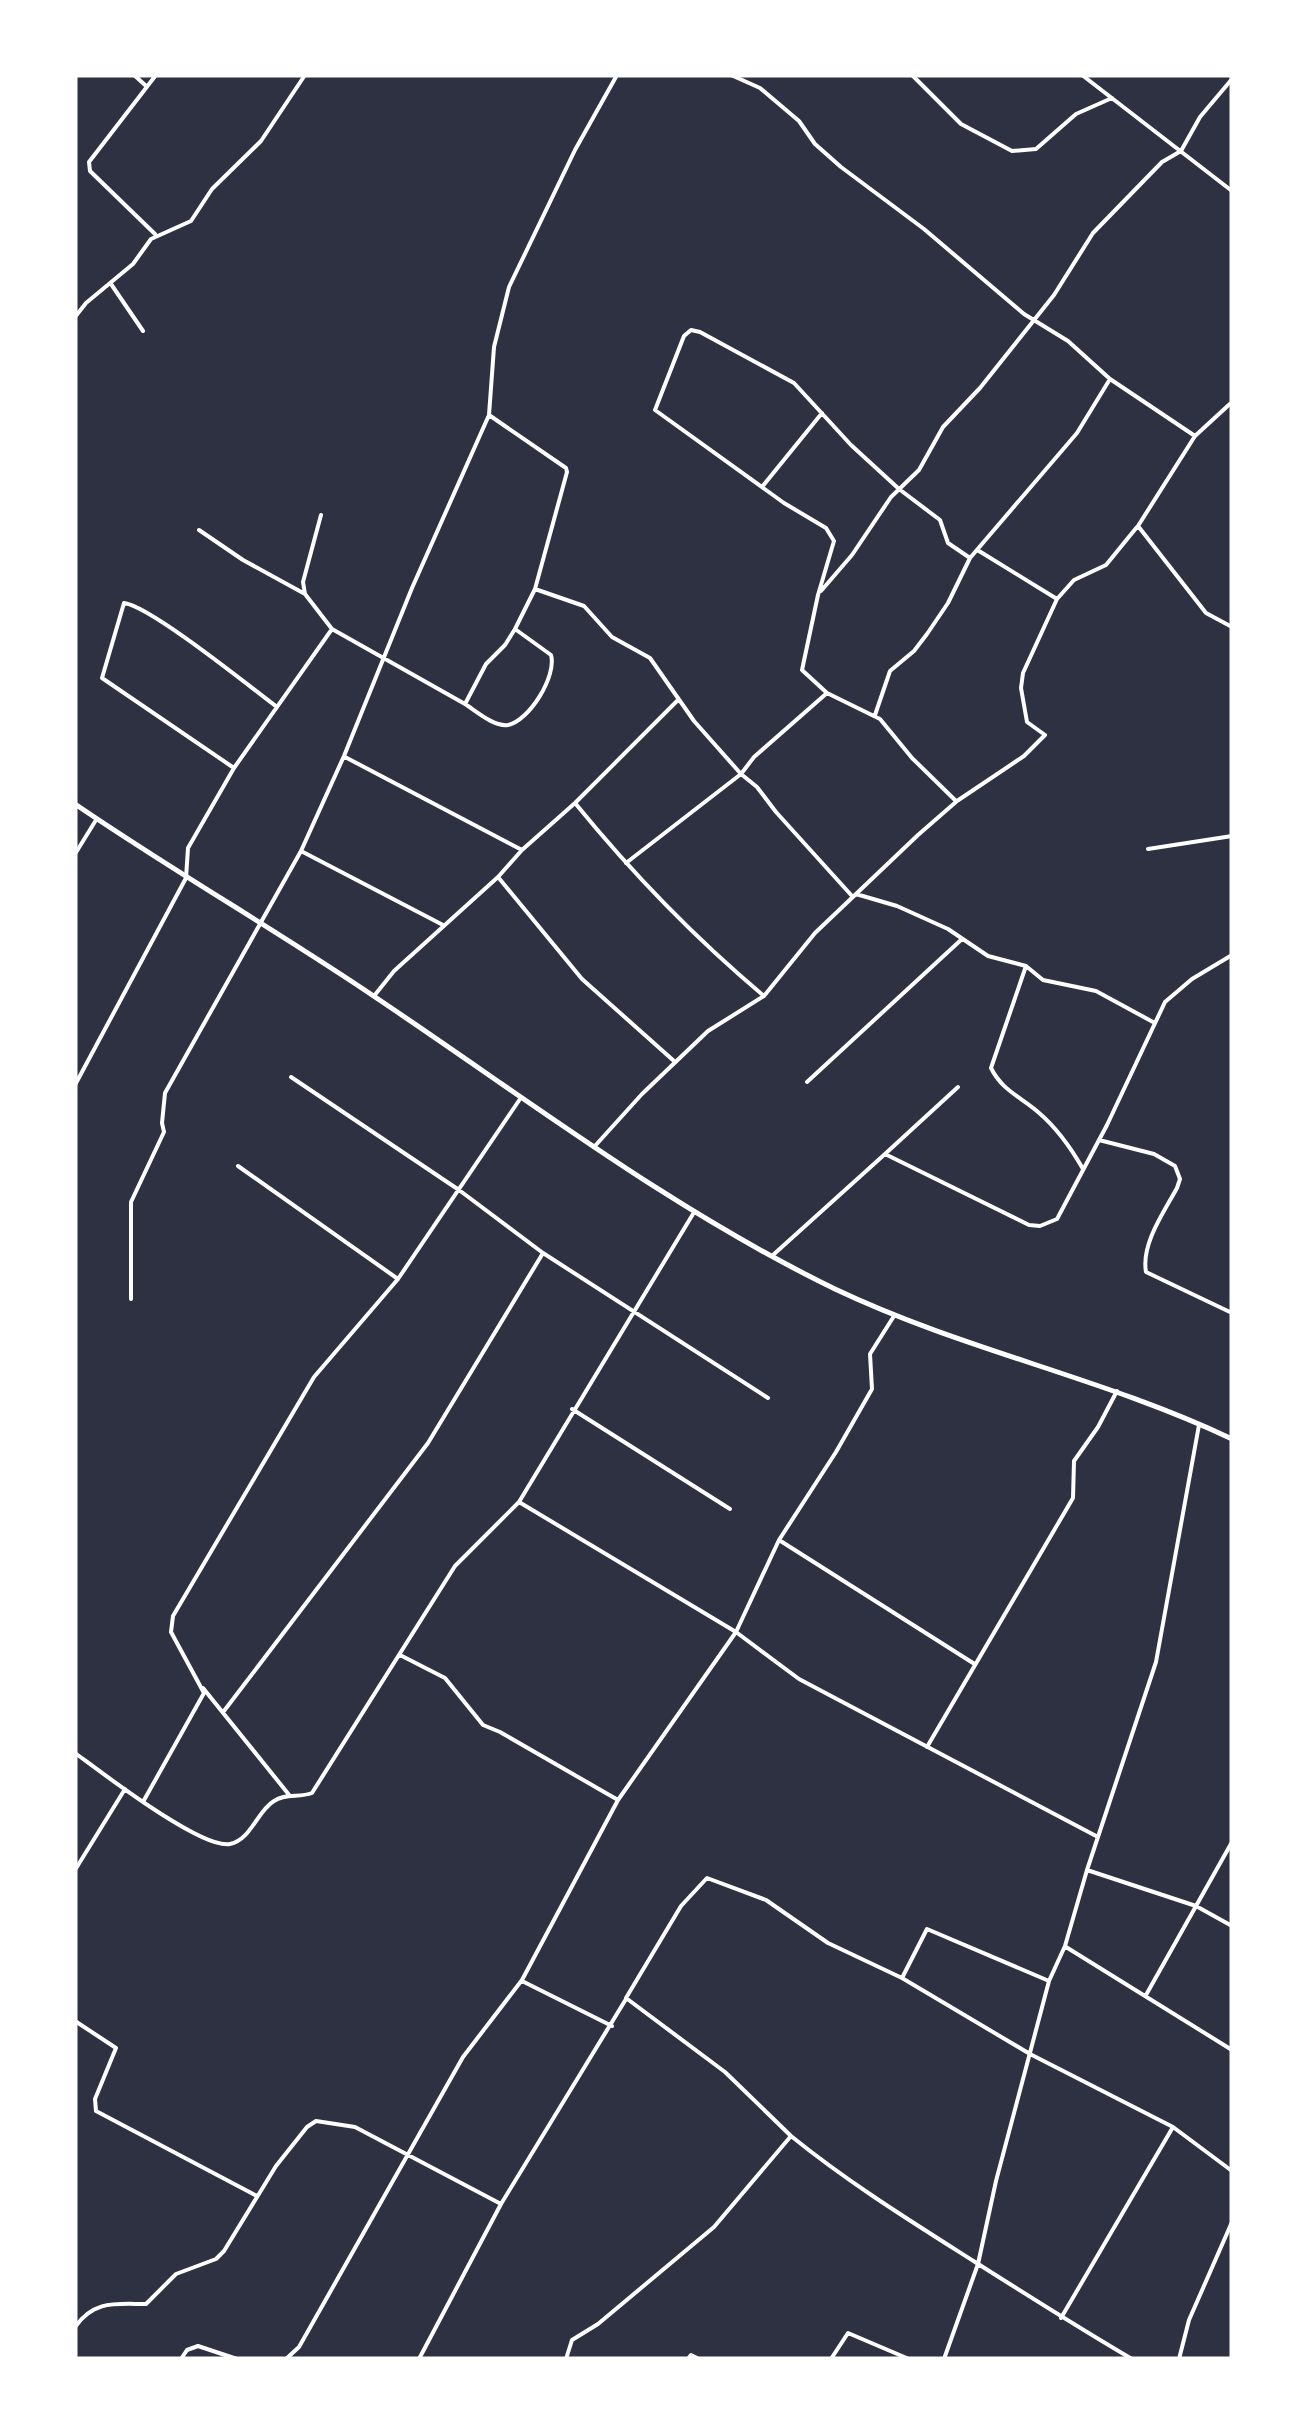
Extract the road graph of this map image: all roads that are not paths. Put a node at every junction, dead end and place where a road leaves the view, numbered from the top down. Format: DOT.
graph roads {
  1 [pos="134,75"];
  2 [pos="156,75"];
  3 [pos="305,75"];
  4 [pos="606,75"];
  5 [pos="731,75"];
  6 [pos="747,75"];
  7 [pos="912,75"];
  8 [pos="1082,75"];
  9 [pos="614,78"];
  10 [pos="1232,79"];
  11 [pos="740,80"];
  12 [pos="147,87"];
  13 [pos="1112,98"];
  14 [pos="1181,151"];
  15 [pos="1232,191"];
  16 [pos="156,235"];
  17 [pos="111,284"];
  18 [pos="75,317"];
  19 [pos="1035,320"];
  20 [pos="143,331"];
  21 [pos="1110,379"];
  22 [pos="1232,402"];
  23 [pos="823,412"];
  24 [pos="489,415"];
  25 [pos="1195,436"];
  26 [pos="762,486"];
  27 [pos="899,489"];
  28 [pos="321,515"];
  29 [pos="1138,526"];
  30 [pos="199,530"];
  31 [pos="979,550"];
  32 [pos="970,558"];
  33 [pos="535,588"];
  34 [pos="305,594"];
  35 [pos="818,595"];
  36 [pos="1057,599"];
  37 [pos="1232,626"];
  38 [pos="332,629"];
  39 [pos="515,629"];
  40 [pos="384,660"];
  41 [pos="826,692"];
  42 [pos="678,700"];
  43 [pos="465,704"];
  44 [pos="277,707"];
  45 [pos="874,715"];
  46 [pos="344,756"];
  47 [pos="234,768"];
  48 [pos="741,774"];
  49 [pos="956,801"];
  50 [pos="575,803"];
  51 [pos="75,804"];
  52 [pos="97,819"];
  53 [pos="1232,836"];
  54 [pos="1148,849"];
  55 [pos="522,850"];
  56 [pos="301,852"];
  57 [pos="75,854"];
  58 [pos="626,863"];
  59 [pos="498,877"];
  60 [pos="186,878"];
  61 [pos="854,895"];
  62 [pos="261,923"];
  63 [pos="444,925"];
  64 [pos="962,939"];
  65 [pos="1232,955"];
  66 [pos="1026,966"];
  67 [pos="374,996"];
  68 [pos="764,996"];
  69 [pos="1153,1022"];
  70 [pos="675,1062"];
  71 [pos="292,1077"];
  72 [pos="807,1082"];
  73 [pos="75,1084"];
  74 [pos="958,1087"];
  75 [pos="520,1099"];
  76 [pos="1099,1140"];
  77 [pos="594,1146"];
  78 [pos="886,1154"];
  79 [pos="238,1166"];
  80 [pos="1083,1169"];
  81 [pos="459,1190"];
  82 [pos="693,1214"];
  83 [pos="543,1252"];
  84 [pos="771,1256"];
  85 [pos="398,1278"];
  86 [pos="132,1299"];
  87 [pos="633,1312"];
  88 [pos="1232,1313"];
  89 [pos="894,1316"];
  90 [pos="1117,1391"];
  91 [pos="768,1398"];
  92 [pos="572,1409"];
  93 [pos="1199,1423"];
  94 [pos="1232,1439"];
  95 [pos="518,1502"];
  96 [pos="730,1509"];
  97 [pos="779,1540"];
  98 [pos="736,1632"];
  99 [pos="399,1655"];
  100 [pos="975,1664"];
  101 [pos="204,1688"];
  102 [pos="224,1711"];
  103 [pos="927,1747"];
  104 [pos="75,1754"];
  105 [pos="125,1789"];
  106 [pos="290,1796"];
  107 [pos="618,1800"];
  108 [pos="143,1802"];
  109 [pos="1099,1837"];
  110 [pos="1232,1842"];
  111 [pos="75,1870"];
  112 [pos="1086,1870"];
  113 [pos="1196,1906"];
  114 [pos="1232,1926"];
  115 [pos="1065,1946"];
  116 [pos="902,1978"];
  117 [pos="522,1980"];
  118 [pos="1050,1981"];
  119 [pos="1146,1995"];
  120 [pos="626,1998"];
  121 [pos="75,2021"];
  122 [pos="612,2026"];
  123 [pos="1232,2050"];
  124 [pos="1030,2054"];
  125 [pos="1173,2127"];
  126 [pos="791,2136"];
  127 [pos="406,2154"];
  128 [pos="1232,2171"];
  129 [pos="257,2196"];
  130 [pos="501,2204"];
  131 [pos="1232,2222"];
  132 [pos="978,2264"];
  133 [pos="1061,2318"];
  134 [pos="75,2327"];
  135 [pos="181,2359"];
  136 [pos="237,2359"];
  137 [pos="286,2359"];
  138 [pos="420,2359"];
  139 [pos="566,2359"];
  140 [pos="688,2359"];
  141 [pos="700,2359"];
  142 [pos="831,2359"];
  143 [pos="909,2359"];
  144 [pos="944,2359"];
  145 [pos="1132,2359"];
  146 [pos="1179,2359"];
  1 -- 12 [label="street"];
  2 -- 12 [label="street"];
  3 -- 16 [label="street"];
  4 -- 9 [label="street"];
  5 -- 11 [label="street"];
  6 -- 11 [label="street"];
  7 -- 13 [label="street"];
  8 -- 13 [label="street"];
  9 -- 24 [label="street"];
  10 -- 14 [label="street"];
  11 -- 19 [label="street"];
  12 -- 16 [label="street"];
  13 -- 14 [label="street"];
  14 -- 15 [label="street"];
  14 -- 19 [label="street"];
  16 -- 17 [label="street"];
  17 -- 18 [label="street"];
  17 -- 20 [label="street"];
  19 -- 21 [label="street"];
  19 -- 27 [label="street"];
  21 -- 25 [label="street"];
  21 -- 31 [label="street"];
  22 -- 25 [label="street"];
  23 -- 26 [label="street"];
  23 -- 26 [label="street"];
  23 -- 27 [label="street"];
  24 -- 33 [label="street"];
  24 -- 40 [label="street"];
  25 -- 29 [label="street"];
  26 -- 35 [label="street"];
  27 -- 32 [label="street"];
  27 -- 35 [label="street"];
  28 -- 34 [label="street"];
  29 -- 36 [label="street"];
  29 -- 37 [label="street"];
  30 -- 34 [label="street"];
  31 -- 32 [label="street"];
  31 -- 36 [label="street"];
  32 -- 45 [label="street"];
  33 -- 39 [label="street"];
  33 -- 42 [label="street"];
  34 -- 38 [label="street"];
  35 -- 41 [label="street"];
  36 -- 49 [label="street"];
  38 -- 40 [label="street"];
  38 -- 44 [label="street"];
  39 -- 43 [label="street"];
  39 -- 43 [label="street"];
  40 -- 43 [label="street"];
  40 -- 46 [label="street"];
  41 -- 45 [label="street"];
  41 -- 48 [label="street"];
  42 -- 48 [label="street"];
  42 -- 50 [label="street"];
  44 -- 47 [label="street"];
  44 -- 47 [label="street"];
  45 -- 49 [label="street"];
  46 -- 55 [label="street"];
  46 -- 56 [label="street"];
  47 -- 60 [label="street"];
  48 -- 58 [label="street"];
  48 -- 61 [label="street"];
  49 -- 61 [label="street"];
  50 -- 55 [label="street"];
  50 -- 58 [label="street"];
  51 -- 52 [label="street"];
  52 -- 57 [label="street"];
  52 -- 60 [label="street"];
  53 -- 54 [label="street"];
  55 -- 59 [label="street"];
  56 -- 62 [label="street"];
  56 -- 63 [label="street"];
  58 -- 68 [label="street"];
  59 -- 63 [label="street"];
  59 -- 70 [label="street"];
  60 -- 62 [label="street"];
  60 -- 73 [label="street"];
  61 -- 64 [label="street"];
  61 -- 68 [label="street"];
  62 -- 67 [label="street"];
  62 -- 86 [label="street"];
  63 -- 67 [label="street"];
  64 -- 66 [label="street"];
  64 -- 72 [label="street"];
  65 -- 69 [label="street"];
  66 -- 69 [label="street"];
  66 -- 80 [label="street"];
  67 -- 75 [label="street"];
  68 -- 70 [label="street"];
  69 -- 76 [label="street"];
  70 -- 77 [label="street"];
  71 -- 81 [label="street"];
  74 -- 78 [label="street"];
  75 -- 77 [label="street"];
  75 -- 81 [label="street"];
  76 -- 80 [label="street"];
  76 -- 88 [label="street"];
  77 -- 82 [label="street"];
  78 -- 80 [label="street"];
  78 -- 84 [label="street"];
  79 -- 85 [label="street"];
  81 -- 83 [label="street"];
  81 -- 85 [label="street"];
  82 -- 84 [label="street"];
  82 -- 87 [label="street"];
  83 -- 87 [label="street"];
  83 -- 102 [label="street"];
  84 -- 89 [label="street"];
  85 -- 101 [label="street"];
  87 -- 91 [label="street"];
  87 -- 92 [label="street"];
  89 -- 90 [label="street"];
  89 -- 97 [label="street"];
  90 -- 93 [label="street"];
  90 -- 100 [label="street"];
  92 -- 95 [label="street"];
  92 -- 96 [label="street"];
  93 -- 94 [label="street"];
  93 -- 109 [label="street"];
  95 -- 98 [label="street"];
  95 -- 99 [label="street"];
  97 -- 98 [label="street"];
  97 -- 100 [label="street"];
  98 -- 103 [label="street"];
  98 -- 107 [label="street"];
  99 -- 106 [label="street"];
  99 -- 107 [label="street"];
  100 -- 103 [label="street"];
  101 -- 102 [label="street"];
  101 -- 108 [label="street"];
  102 -- 106 [label="street"];
  103 -- 109 [label="street"];
  104 -- 105 [label="street"];
  105 -- 108 [label="street"];
  105 -- 111 [label="street"];
  106 -- 108 [label="street"];
  107 -- 117 [label="street"];
  109 -- 112 [label="street"];
  110 -- 113 [label="street"];
  112 -- 113 [label="street"];
  112 -- 115 [label="street"];
  113 -- 114 [label="street"];
  113 -- 119 [label="street"];
  115 -- 118 [label="street"];
  115 -- 119 [label="street"];
  116 -- 118 [label="street"];
  116 -- 120 [label="street"];
  116 -- 124 [label="street"];
  117 -- 122 [label="street"];
  117 -- 127 [label="street"];
  118 -- 124 [label="street"];
  119 -- 123 [label="street"];
  120 -- 122 [label="street"];
  120 -- 126 [label="street"];
  121 -- 129 [label="street"];
  122 -- 130 [label="street"];
  124 -- 125 [label="street"];
  124 -- 132 [label="street"];
  125 -- 128 [label="street"];
  125 -- 133 [label="street"];
  126 -- 132 [label="street"];
  126 -- 139 [label="street"];
  127 -- 129 [label="street"];
  127 -- 130 [label="street"];
  127 -- 137 [label="street"];
  129 -- 134 [label="street"];
  130 -- 138 [label="street"];
  131 -- 146 [label="street"];
  132 -- 133 [label="street"];
  132 -- 144 [label="street"];
  133 -- 145 [label="street"];
  135 -- 136 [label="street"];
  140 -- 141 [label="street"];
  142 -- 143 [label="street"];
}
